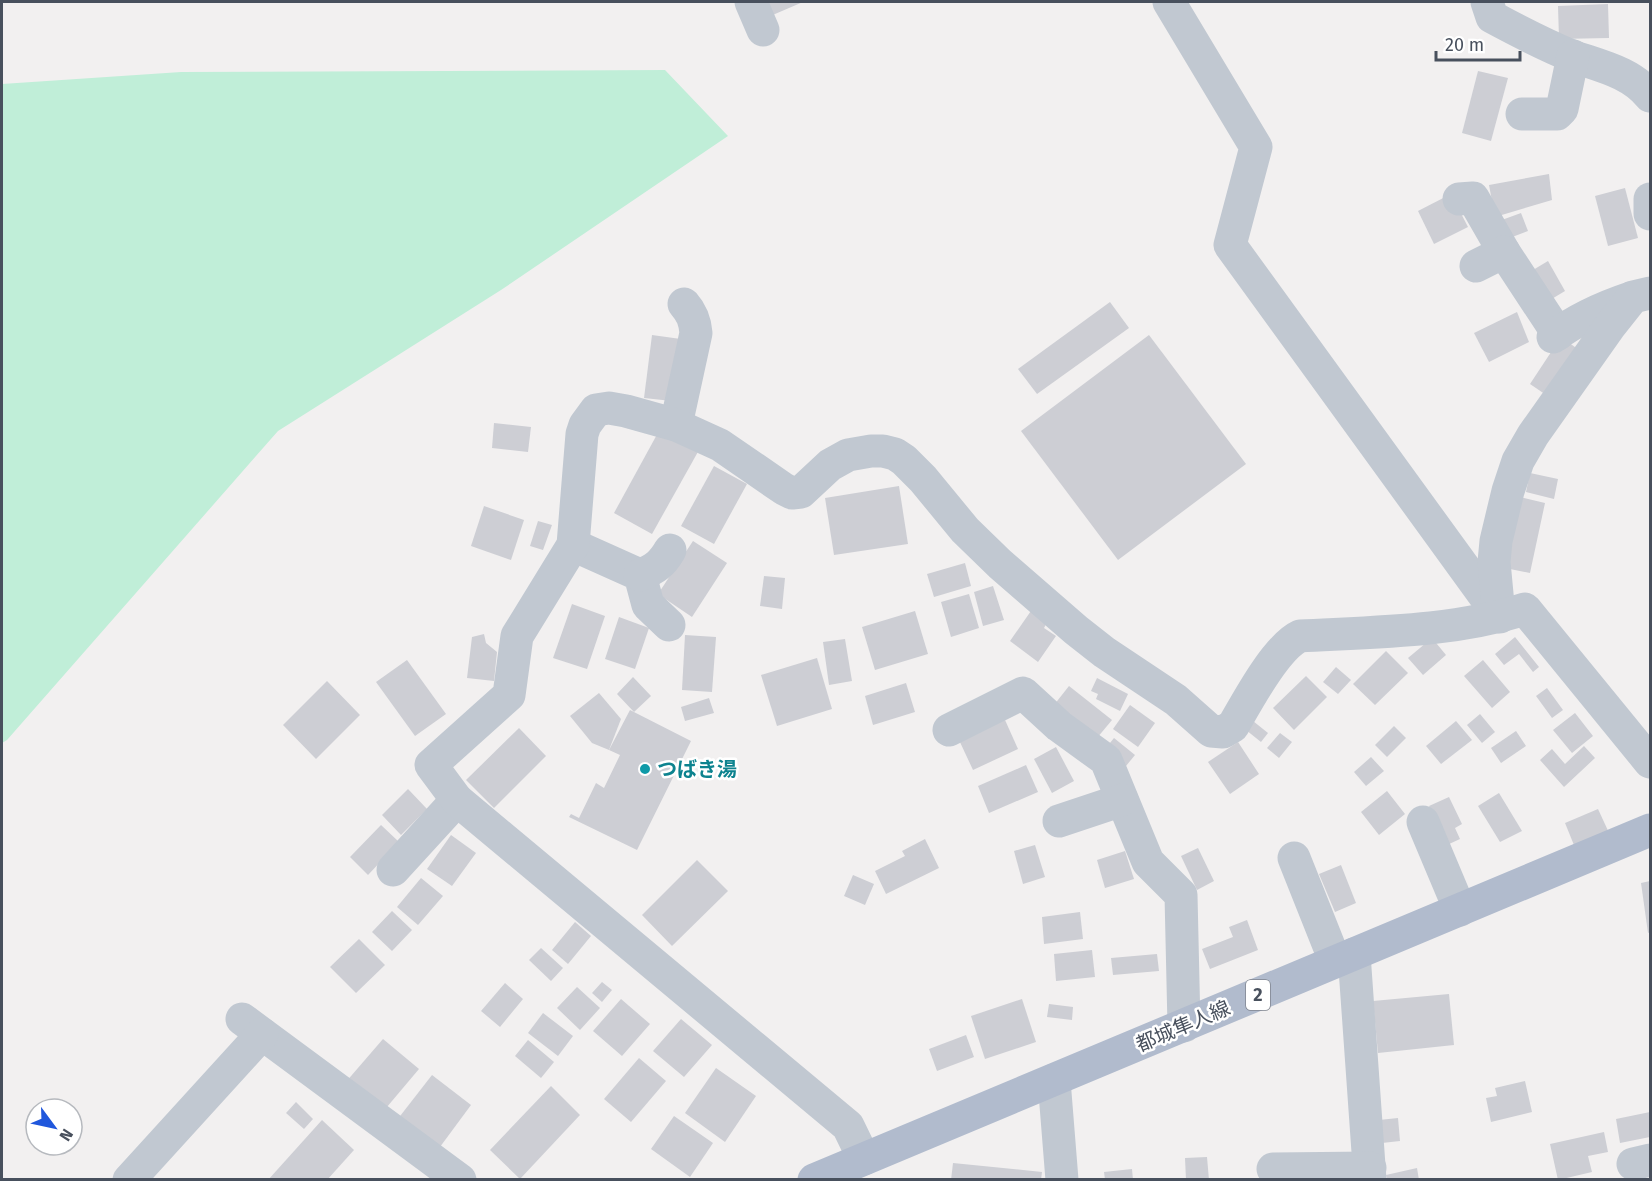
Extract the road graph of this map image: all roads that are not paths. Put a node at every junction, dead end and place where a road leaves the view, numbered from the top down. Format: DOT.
graph roads {
  1 [pos="1169,2"];
  2 [pos="1487,2"];
  3 [pos="1573,56"];
  4 [pos="1650,96"];
  5 [pos="1522,114"];
  6 [pos="1458,199"];
  7 [pos="1650,199"];
  8 [pos="1650,214"];
  9 [pos="1642,295"];
  10 [pos="684,304"];
  11 [pos="676,425"];
  12 [pos="573,545"];
  13 [pos="670,549"];
  14 [pos="640,575"];
  15 [pos="1500,617"];
  16 [pos="669,625"];
  17 [pos="949,730"];
  18 [pos="1650,762"];
  19 [pos="457,800"];
  20 [pos="1122,800"];
  21 [pos="1059,821"];
  22 [pos="1423,822"];
  23 [pos="1650,830"];
  24 [pos="1294,858"];
  25 [pos="393,870"];
  26 [pos="1460,910"];
  27 [pos="1345,958"];
  28 [pos="1184,1026"];
  29 [pos="1054,1080"];
  30 [pos="864,1159"];
  31 [pos="1273,1169"];
  32 [pos="1370,1174"];
  33 [pos="129,1179"];
  34 [pos="460,1179"];
  35 [pos="814,1179"];
  36 [pos="1062,1179"];
  1 -- 15 [label="street"];
  2 -- 3 [label="street"];
  3 -- 4 [label="street"];
  3 -- 5 [label="street"];
  6 -- 9 [label="street"];
  7 -- 8 [label="street"];
  9 -- 15 [label="street"];
  10 -- 11 [label="street"];
  11 -- 12 [label="street"];
  11 -- 15 [label="street"];
  12 -- 14 [label="street"];
  12 -- 19 [label="street"];
  13 -- 14 [label="street"];
  14 -- 16 [label="street"];
  15 -- 18 [label="street"];
  17 -- 20 [label="street"];
  19 -- 25 [label="street"];
  19 -- 30 [label="street"];
  20 -- 21 [label="street"];
  20 -- 28 [label="street"];
  22 -- 26 [label="street"];
  23 -- 26 [label="main road, 都城隼人線 / 2"];
  24 -- 27 [label="street"];
  26 -- 27 [label="main road, 都城隼人線 / 2"];
  27 -- 28 [label="main road, 都城隼人線 / 2"];
  27 -- 32 [label="street"];
  28 -- 29 [label="main road, 都城隼人線 / 2"];
  29 -- 30 [label="main road, 都城隼人線 / 2"];
  29 -- 36 [label="street"];
  30 -- 35 [label="main road, 都城隼人線 / 2"];
  31 -- 32 [label="street"];
  33 -- 34 [label="street"];
}
